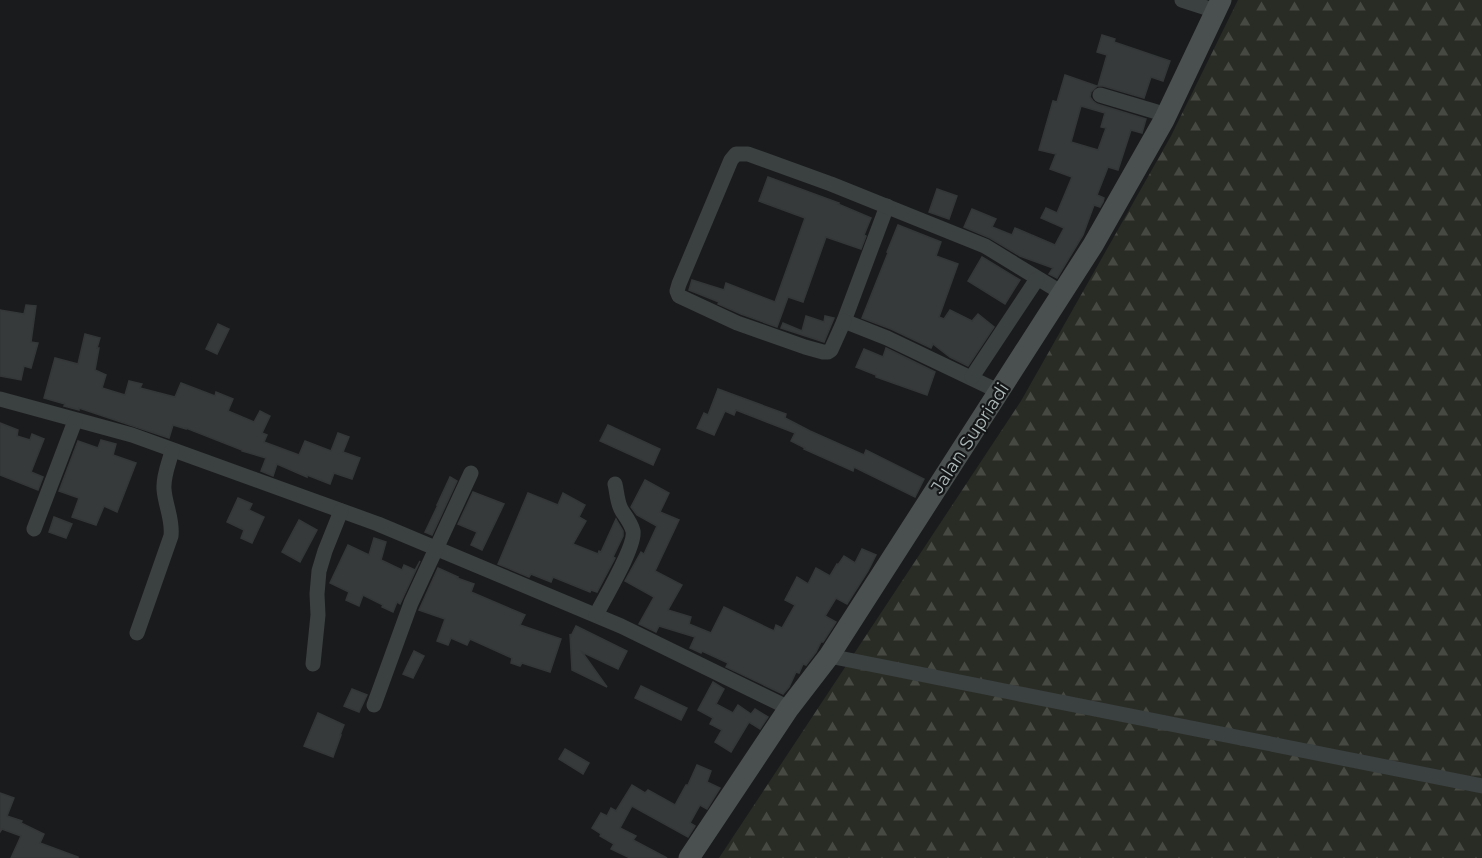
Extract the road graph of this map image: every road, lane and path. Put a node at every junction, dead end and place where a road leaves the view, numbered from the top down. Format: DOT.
graph roads {
  1 [pos="1182,0"];
  2 [pos="1218,5"];
  3 [pos="1100,95"];
  4 [pos="1167,115"];
  5 [pos="887,207"];
  6 [pos="1037,279"];
  7 [pos="1062,293"];
  8 [pos="844,321"];
  9 [pos="972,377"];
  10 [pos="1000,392"];
  11 [pos="0,399"];
  12 [pos="75,421"];
  13 [pos="172,451"];
  14 [pos="471,473"];
  15 [pos="615,484"];
  16 [pos="341,511"];
  17 [pos="34,529"];
  18 [pos="437,549"];
  19 [pos="596,615"];
  20 [pos="137,633"];
  21 [pos="829,656"];
  22 [pos="313,664"];
  23 [pos="374,705"];
  24 [pos="789,708"];
  25 [pos="1482,786"];
  26 [pos="689,858"];
  1 -- 2 [label="street"];
  2 -- 4 [label="main road, Jalan Supriadi"];
  3 -- 4 [label="street"];
  4 -- 7 [label="main road, Jalan Supriadi"];
  5 -- 6 [label="street"];
  5 -- 8 [label="street"];
  5 -- 8 [label="street"];
  6 -- 7 [label="street"];
  6 -- 9 [label="street"];
  7 -- 10 [label="main road, Jalan Supriadi"];
  8 -- 9 [label="street"];
  9 -- 10 [label="street"];
  10 -- 21 [label="main road, Jalan Supriadi"];
  11 -- 12 [label="street"];
  12 -- 13 [label="street"];
  12 -- 17 [label="street"];
  13 -- 16 [label="street"];
  13 -- 20 [label="street"];
  14 -- 18 [label="street"];
  15 -- 19 [label="street"];
  16 -- 18 [label="street"];
  16 -- 22 [label="street"];
  18 -- 19 [label="street"];
  18 -- 23 [label="street"];
  19 -- 24 [label="street"];
  21 -- 24 [label="main road, Jalan Supriadi"];
  21 -- 25 [label="street"];
  24 -- 26 [label="main road, Jalan Supriadi"];
}
